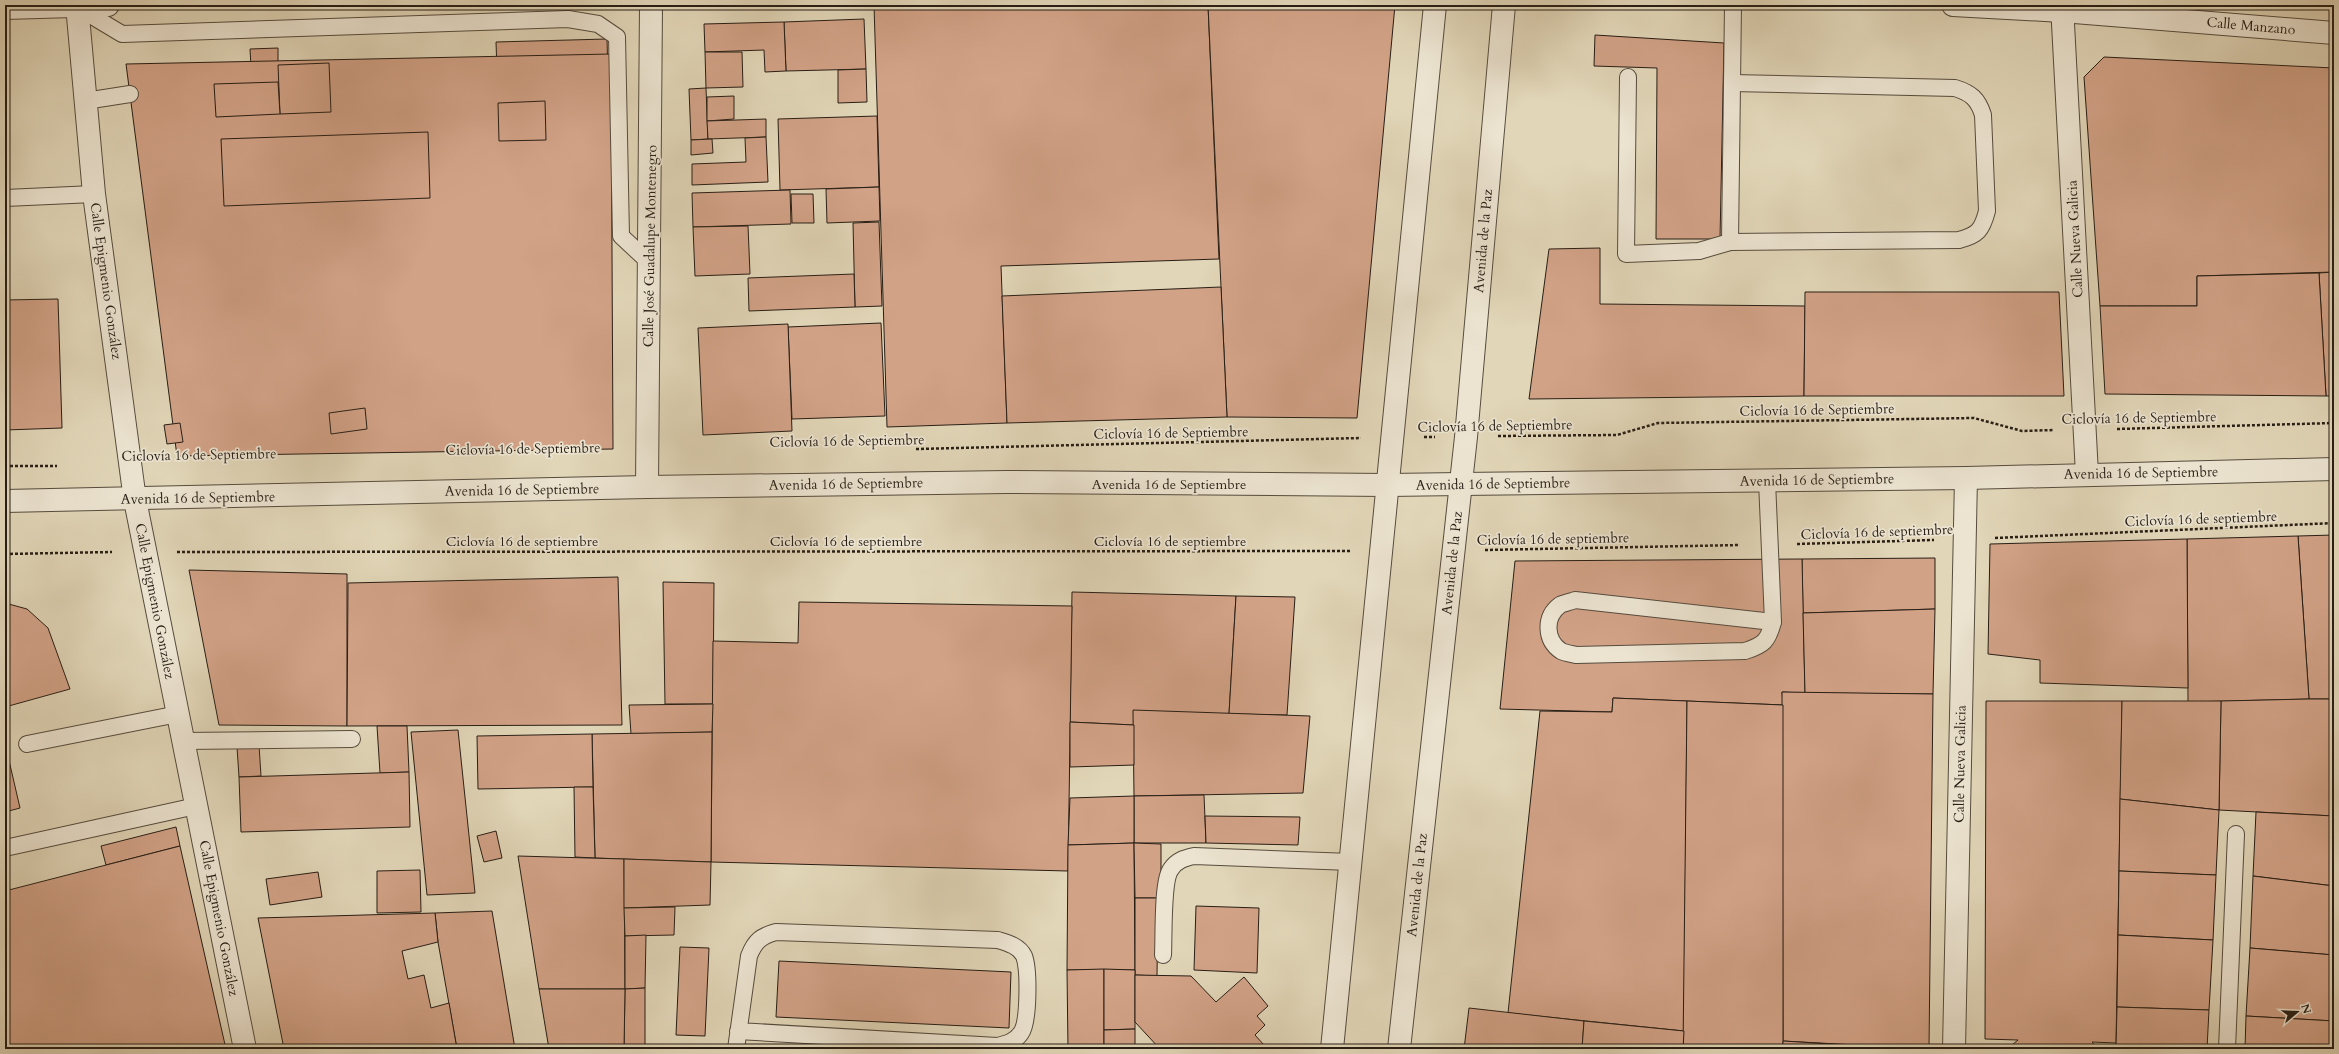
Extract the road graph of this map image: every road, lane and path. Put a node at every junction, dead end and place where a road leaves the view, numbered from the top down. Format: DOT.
graph roads {
  1 [pos="108,5"];
  2 [pos="651,5"];
  3 [pos="1435,5"];
  4 [pos="1504,5"];
  5 [pos="1733,5"];
  6 [pos="1953,5"];
  7 [pos="77,6"];
  8 [pos="5,8"];
  9 [pos="2062,8"];
  10 [pos="2334,33"];
  11 [pos="1628,77"];
  12 [pos="1732,83"];
  13 [pos="130,94"];
  14 [pos="85,101"];
  15 [pos="94,194"];
  16 [pos="5,198"];
  17 [pos="1730,242"];
  18 [pos="650,263"];
  19 [pos="2334,423"];
  20 [pos="2086,430"];
  21 [pos="1466,436"];
  22 [pos="1394,438"];
  23 [pos="908,450"];
  24 [pos="5,466"];
  25 [pos="60,466"];
  26 [pos="2334,469"];
  27 [pos="2087,474"];
  28 [pos="1966,478"];
  29 [pos="1768,481"];
  30 [pos="1461,484"];
  31 [pos="1388,485"];
  32 [pos="647,487"];
  33 [pos="135,500"];
  34 [pos="5,501"];
  35 [pos="2334,524"];
  36 [pos="1965,539"];
  37 [pos="1770,544"];
  38 [pos="1381,551"];
  39 [pos="1453,551"];
  40 [pos="146,552"];
  41 [pos="5,554"];
  42 [pos="1773,622"];
  43 [pos="178,714"];
  44 [pos="352,739"];
  45 [pos="183,741"];
  46 [pos="27,744"];
  47 [pos="196,806"];
  48 [pos="2236,834"];
  49 [pos="5,848"];
  50 [pos="1351,862"];
  51 [pos="1163,955"];
  52 [pos="738,1031"];
  53 [pos="245,1049"];
  54 [pos="736,1049"];
  55 [pos="1332,1049"];
  56 [pos="1399,1049"];
  57 [pos="1954,1049"];
  58 [pos="2227,1049"];
  1 -- 7 [label="street"];
  2 -- 18 [label="street, Calle José Guadalupe Montenegro"];
  3 -- 22 [label="street"];
  4 -- 21 [label="street, Avenida de la Paz"];
  5 -- 12 [label="lane"];
  6 -- 9 [label="street, Calle Manzano"];
  7 -- 8 [label="street"];
  7 -- 14 [label="street, Calle Epigmenio González"];
  7 -- 18 [label="lane"];
  9 -- 10 [label="street, Calle Manzano"];
  9 -- 20 [label="street, Calle Nueva Galicia"];
  11 -- 17 [label="lane"];
  12 -- 17 [label="lane"];
  12 -- 17 [label="lane"];
  13 -- 14 [label="lane"];
  14 -- 15 [label="street, Calle Epigmenio González"];
  15 -- 16 [label="lane"];
  15 -- 33 [label="street, Calle Epigmenio González"];
  18 -- 32 [label="street, Calle José Guadalupe Montenegro"];
  19 -- 20 [label="path, Ciclovía 16 de Septiembre"];
  20 -- 21 [label="path, Ciclovía 16 de Septiembre"];
  20 -- 27 [label="street, Calle Nueva Galicia"];
  21 -- 22 [label="path, Ciclovía 16 de Septiembre"];
  21 -- 30 [label="street, Avenida de la Paz"];
  22 -- 23 [label="path, Ciclovía 16 de Septiembre"];
  22 -- 31 [label="street"];
  24 -- 25 [label="path"];
  26 -- 27 [label="street, Avenida 16 de Septiembre"];
  27 -- 28 [label="street, Avenida 16 de Septiembre"];
  28 -- 29 [label="street, Avenida 16 de Septiembre"];
  28 -- 36 [label="street, Calle Nueva Galicia"];
  29 -- 30 [label="street, Avenida 16 de Septiembre"];
  29 -- 37 [label="lane"];
  30 -- 31 [label="street, Avenida 16 de Septiembre"];
  30 -- 39 [label="street, Avenida de la Paz"];
  31 -- 32 [label="street, Avenida 16 de Septiembre"];
  31 -- 38 [label="street"];
  32 -- 33 [label="street, Avenida 16 de Septiembre"];
  33 -- 34 [label="street, Avenida 16 de Septiembre"];
  33 -- 40 [label="street, Calle Epigmenio González"];
  35 -- 36 [label="path, Ciclovía 16 de septiembre"];
  36 -- 37 [label="path, Ciclovía 16 de septiembre"];
  36 -- 57 [label="street, Calle Nueva Galicia"];
  37 -- 39 [label="path, Ciclovía 16 de septiembre"];
  37 -- 42 [label="lane"];
  38 -- 40 [label="path, Ciclovía 16 de septiembre"];
  38 -- 50 [label="street"];
  39 -- 56 [label="street, Avenida de la Paz"];
  40 -- 41 [label="path, Ciclovía 16 de septiembre"];
  40 -- 43 [label="street, Calle Epigmenio González"];
  42 -- 42 [label="lane"];
  43 -- 45 [label="street, Calle Epigmenio González"];
  43 -- 46 [label="lane"];
  44 -- 45 [label="lane"];
  45 -- 47 [label="street, Calle Epigmenio González"];
  47 -- 49 [label="lane"];
  47 -- 53 [label="street, Calle Epigmenio González"];
  48 -- 58 [label="lane"];
  50 -- 51 [label="lane"];
  50 -- 55 [label="street"];
  52 -- 52 [label="lane"];
  52 -- 54 [label="lane"];
}
